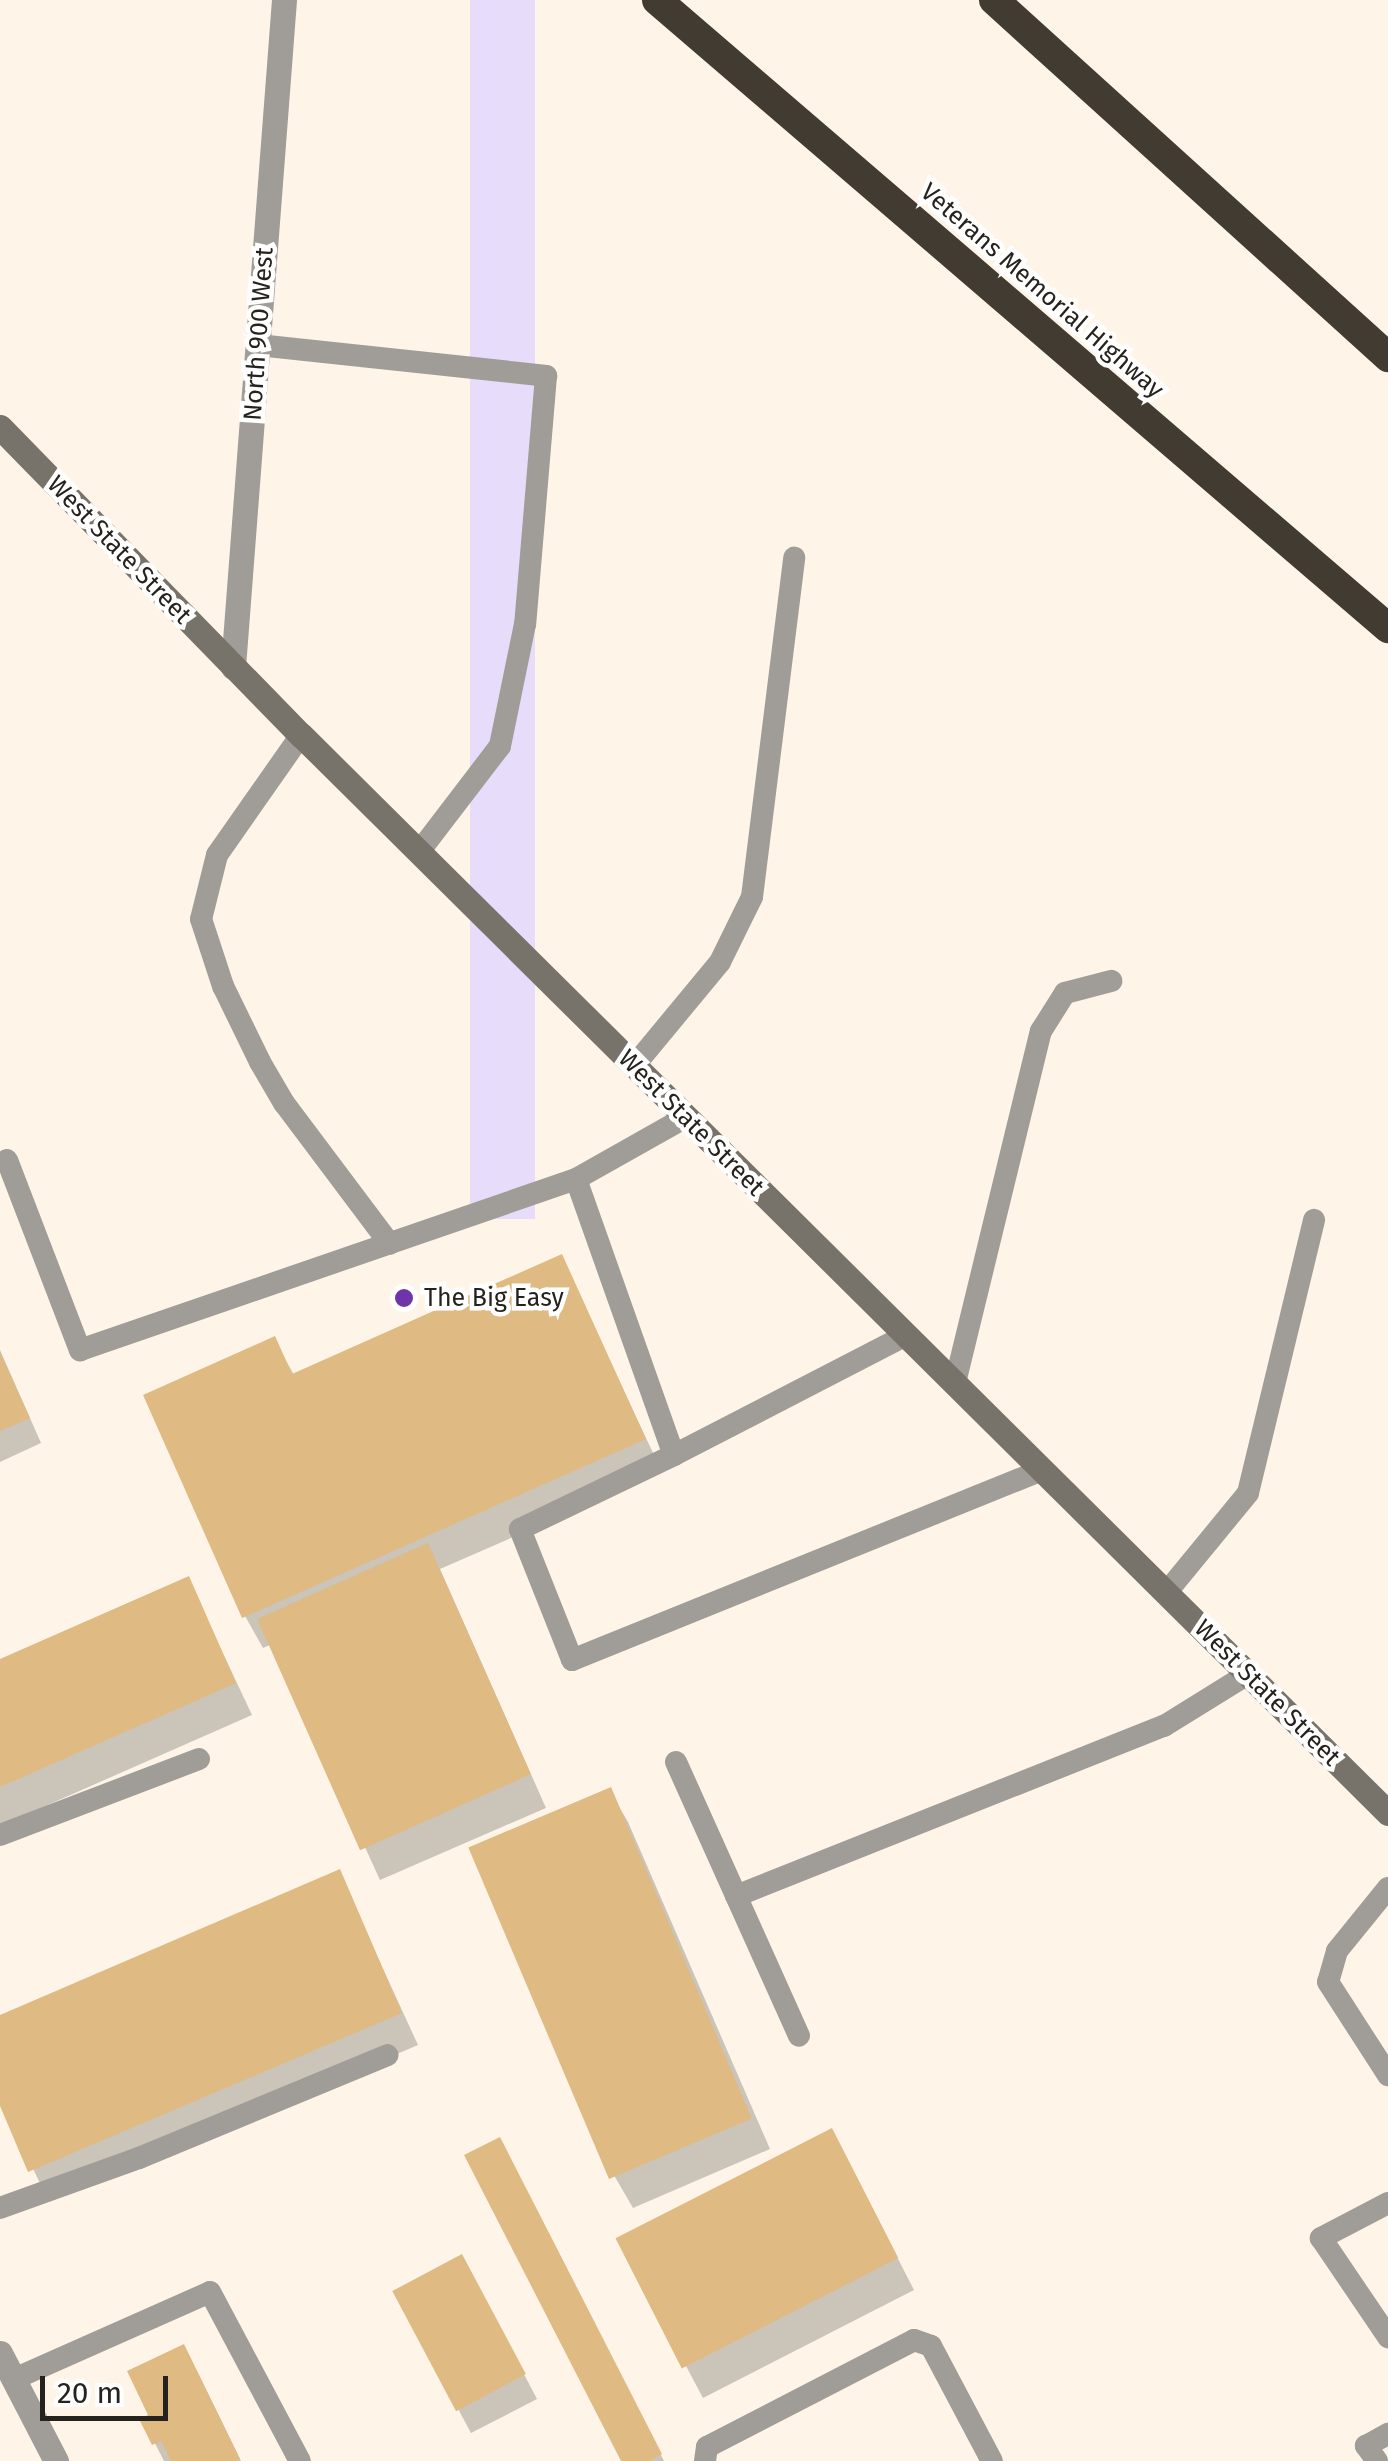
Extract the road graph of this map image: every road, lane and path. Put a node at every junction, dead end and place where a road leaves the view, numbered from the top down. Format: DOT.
graph roads {
  1 [pos="284,0"];
  2 [pos="657,0"];
  3 [pos="994,0"];
  4 [pos="258,344"];
  5 [pos="1388,357"];
  6 [pos="0,427"];
  7 [pos="794,558"];
  8 [pos="1388,628"];
  9 [pos="233,667"];
  10 [pos="301,735"];
  11 [pos="419,852"];
  12 [pos="1111,982"];
  13 [pos="634,1066"];
  14 [pos="686,1118"];
  15 [pos="7,1160"];
  16 [pos="576,1178"];
  17 [pos="1314,1220"];
  18 [pos="390,1244"];
  19 [pos="906,1335"];
  20 [pos="955,1383"];
  21 [pos="674,1455"];
  22 [pos="1042,1470"];
  23 [pos="1166,1593"];
  24 [pos="1248,1674"];
  25 [pos="200,1759"];
  26 [pos="676,1762"];
  27 [pos="1388,1813"];
  28 [pos="0,1836"];
  29 [pos="1388,1888"];
  30 [pos="736,1896"];
  31 [pos="800,2036"];
  32 [pos="388,2054"];
  33 [pos="1388,2074"];
  34 [pos="1388,2204"];
  35 [pos="0,2208"];
  36 [pos="1388,2337"];
  37 [pos="0,2353"];
  38 [pos="14,2379"];
  39 [pos="1388,2434"];
  40 [pos="56,2461"];
  41 [pos="300,2461"];
  42 [pos="704,2461"];
  43 [pos="992,2461"];
  44 [pos="1377,2461"];
  1 -- 4 [label="street, North 900 West"];
  2 -- 8 [label="highway, Veterans Memorial Highway"];
  3 -- 5 [label="highway"];
  4 -- 9 [label="street, North 900 West"];
  4 -- 11 [label="lane"];
  6 -- 9 [label="main road, West State Street"];
  7 -- 13 [label="lane"];
  9 -- 10 [label="main road, West State Street"];
  10 -- 11 [label="main road, West State Street"];
  10 -- 18 [label="lane"];
  11 -- 13 [label="main road, West State Street"];
  12 -- 20 [label="lane"];
  13 -- 14 [label="main road, West State Street"];
  14 -- 16 [label="lane"];
  14 -- 19 [label="main road, West State Street"];
  15 -- 18 [label="lane"];
  16 -- 18 [label="lane"];
  16 -- 21 [label="lane"];
  17 -- 23 [label="lane"];
  19 -- 20 [label="main road, West State Street"];
  19 -- 21 [label="lane"];
  20 -- 22 [label="main road, West State Street"];
  21 -- 22 [label="lane"];
  22 -- 23 [label="main road, West State Street"];
  23 -- 24 [label="main road, West State Street"];
  24 -- 27 [label="main road, West State Street"];
  24 -- 30 [label="lane"];
  25 -- 28 [label="lane"];
  26 -- 30 [label="lane"];
  29 -- 33 [label="lane"];
  30 -- 31 [label="lane"];
  32 -- 35 [label="lane"];
  34 -- 36 [label="lane"];
  37 -- 38 [label="street"];
  38 -- 40 [label="street"];
  38 -- 41 [label="lane"];
  39 -- 44 [label="lane"];
  42 -- 43 [label="lane"];
}
